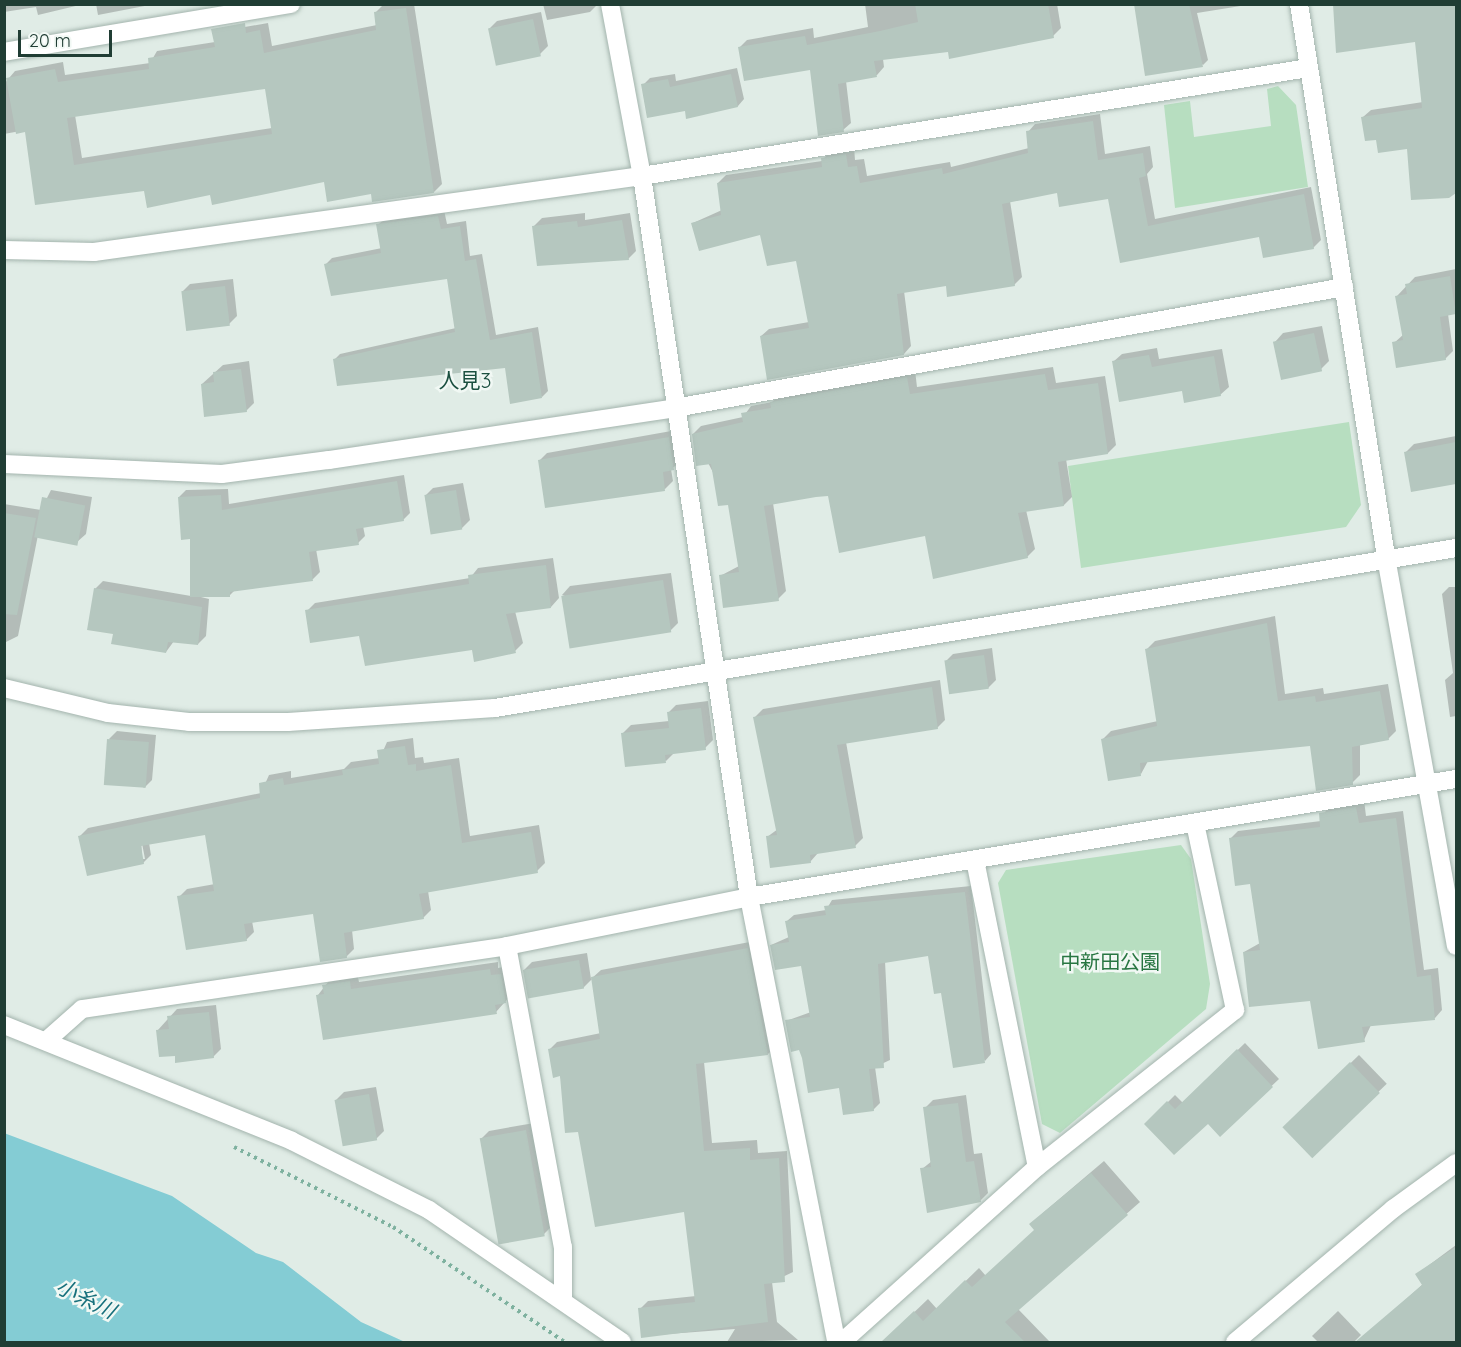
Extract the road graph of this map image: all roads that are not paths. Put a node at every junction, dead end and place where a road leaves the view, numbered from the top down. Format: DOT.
graph roads {
  1 [pos="291,4"];
  2 [pos="610,4"];
  3 [pos="1299,4"];
  4 [pos="4,52"];
  5 [pos="1308,68"];
  6 [pos="642,176"];
  7 [pos="4,250"];
  8 [pos="1344,287"];
  9 [pos="675,408"];
  10 [pos="4,464"];
  11 [pos="1456,548"];
  12 [pos="1387,563"];
  13 [pos="718,669"];
  14 [pos="4,688"];
  15 [pos="1456,779"];
  16 [pos="1425,784"];
  17 [pos="1195,823"];
  18 [pos="975,860"];
  19 [pos="749,897"];
  20 [pos="507,946"];
  21 [pos="1456,946"];
  22 [pos="4,1025"];
  23 [pos="46,1041"];
  24 [pos="1456,1163"];
  25 [pos="1037,1167"];
  26 [pos="563,1300"];
  27 [pos="622,1342"];
  28 [pos="836,1342"];
  29 [pos="842,1342"];
  30 [pos="1236,1342"];
  1 -- 4 [label="street"];
  2 -- 6 [label="street"];
  3 -- 5 [label="street"];
  5 -- 6 [label="street"];
  5 -- 8 [label="street"];
  6 -- 7 [label="street"];
  6 -- 9 [label="street"];
  8 -- 9 [label="street"];
  8 -- 12 [label="street"];
  9 -- 10 [label="street"];
  9 -- 13 [label="street"];
  11 -- 12 [label="street"];
  12 -- 13 [label="street"];
  12 -- 16 [label="street"];
  13 -- 14 [label="street"];
  13 -- 19 [label="street"];
  15 -- 16 [label="street"];
  16 -- 17 [label="street"];
  16 -- 21 [label="street"];
  17 -- 18 [label="street"];
  17 -- 25 [label="street"];
  18 -- 19 [label="street"];
  18 -- 25 [label="street"];
  19 -- 20 [label="street"];
  19 -- 28 [label="street"];
  20 -- 23 [label="street"];
  20 -- 26 [label="street"];
  22 -- 23 [label="street"];
  23 -- 26 [label="street"];
  24 -- 30 [label="street"];
  25 -- 29 [label="street"];
  26 -- 27 [label="street"];
}
